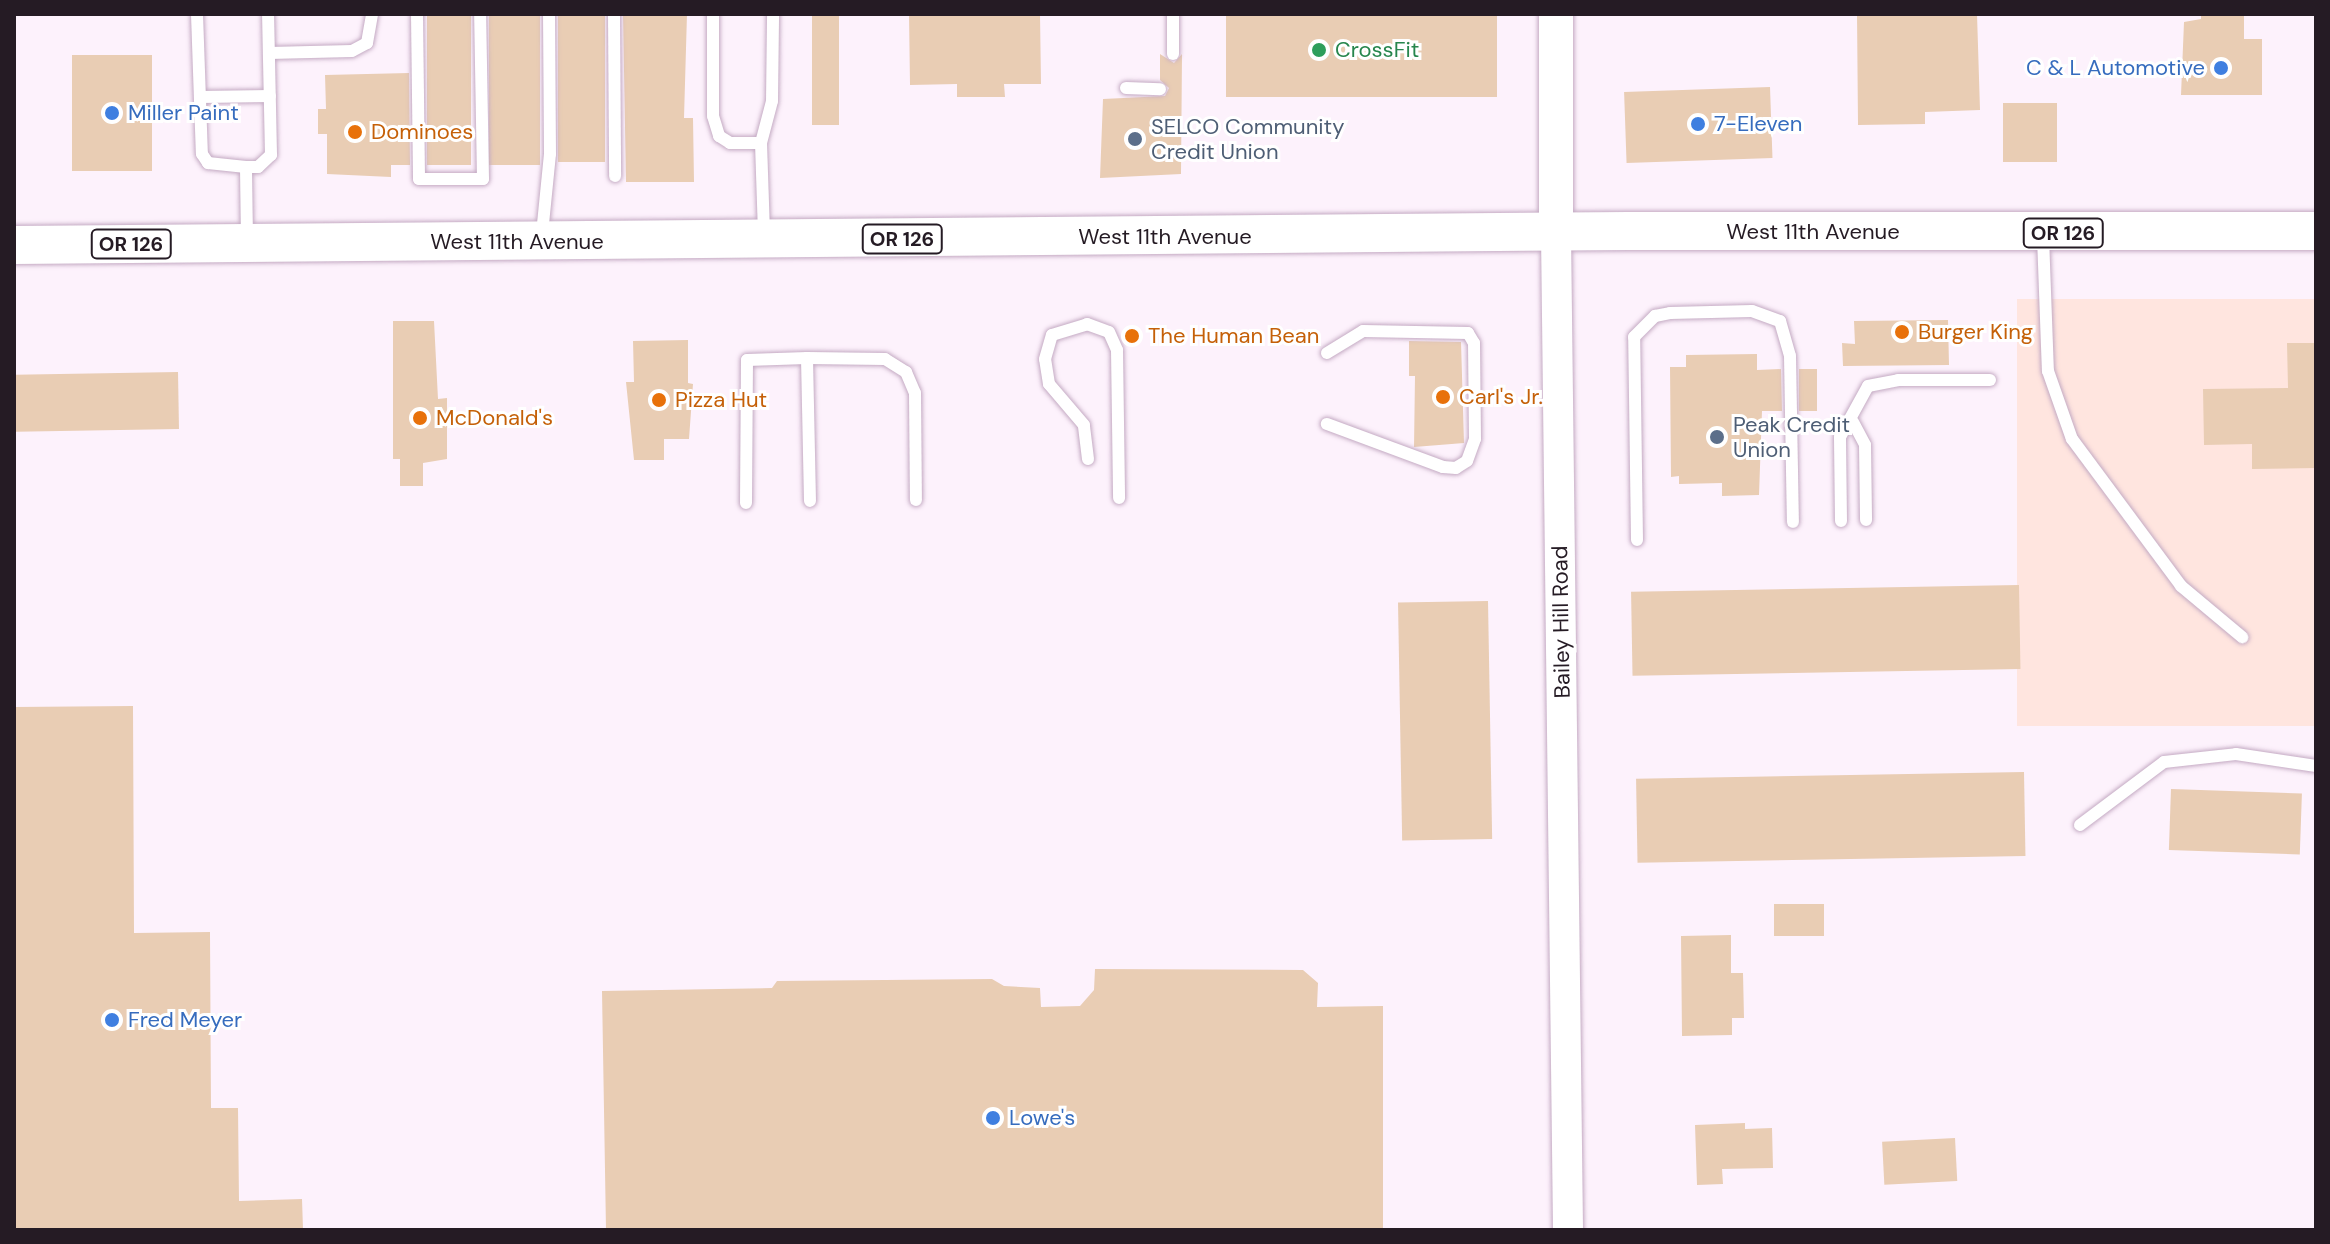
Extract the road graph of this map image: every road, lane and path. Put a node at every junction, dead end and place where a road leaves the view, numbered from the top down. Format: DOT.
graph roads {
  1 [pos="197,14"];
  2 [pos="268,14"];
  3 [pos="372,14"];
  4 [pos="417,14"];
  5 [pos="480,14"];
  6 [pos="549,14"];
  7 [pos="614,14"];
  8 [pos="713,14"];
  9 [pos="773,14"];
  10 [pos="1173,14"];
  11 [pos="1556,14"];
  12 [pos="269,53"];
  13 [pos="1173,54"];
  14 [pos="1126,88"];
  15 [pos="1160,89"];
  16 [pos="270,96"];
  17 [pos="200,97"];
  18 [pos="761,143"];
  19 [pos="246,167"];
  20 [pos="615,176"];
  21 [pos="2316,231"];
  22 [pos="1556,233"];
  23 [pos="2043,234"];
  24 [pos="764,240"];
  25 [pos="541,242"];
  26 [pos="247,243"];
  27 [pos="14,245"];
  28 [pos="1327,353"];
  29 [pos="807,358"];
  30 [pos="1990,380"];
  31 [pos="1853,422"];
  32 [pos="1327,424"];
  33 [pos="1088,459"];
  34 [pos="1119,498"];
  35 [pos="916,500"];
  36 [pos="810,501"];
  37 [pos="746,503"];
  38 [pos="1866,520"];
  39 [pos="1841,521"];
  40 [pos="1793,522"];
  41 [pos="1637,540"];
  42 [pos="2242,637"];
  43 [pos="2316,766"];
  44 [pos="2080,825"];
  45 [pos="1568,1230"];
  1 -- 17 [label="lane"];
  2 -- 12 [label="lane"];
  3 -- 12 [label="lane"];
  4 -- 5 [label="lane"];
  6 -- 25 [label="lane"];
  7 -- 20 [label="lane"];
  8 -- 18 [label="lane"];
  9 -- 18 [label="lane"];
  10 -- 13 [label="lane"];
  11 -- 22 [label="main road, Bailey Hill Road"];
  12 -- 16 [label="lane"];
  14 -- 15 [label="lane"];
  16 -- 17 [label="lane"];
  16 -- 19 [label="lane"];
  17 -- 19 [label="lane"];
  18 -- 24 [label="lane"];
  19 -- 26 [label="lane"];
  21 -- 23 [label="main road, West 11th Avenue / OR 126"];
  22 -- 23 [label="main road, West 11th Avenue / OR 126"];
  22 -- 24 [label="main road, West 11th Avenue / OR 126"];
  22 -- 45 [label="street, Bailey Hill Road"];
  23 -- 42 [label="lane"];
  24 -- 25 [label="main road, West 11th Avenue / OR 126"];
  25 -- 26 [label="main road, West 11th Avenue / OR 126"];
  26 -- 27 [label="main road, West 11th Avenue / OR 126"];
  28 -- 32 [label="lane"];
  29 -- 35 [label="lane"];
  29 -- 36 [label="lane"];
  29 -- 37 [label="lane"];
  30 -- 31 [label="lane"];
  31 -- 38 [label="lane"];
  31 -- 39 [label="lane"];
  33 -- 34 [label="lane"];
  40 -- 41 [label="lane"];
  43 -- 44 [label="lane"];
}
